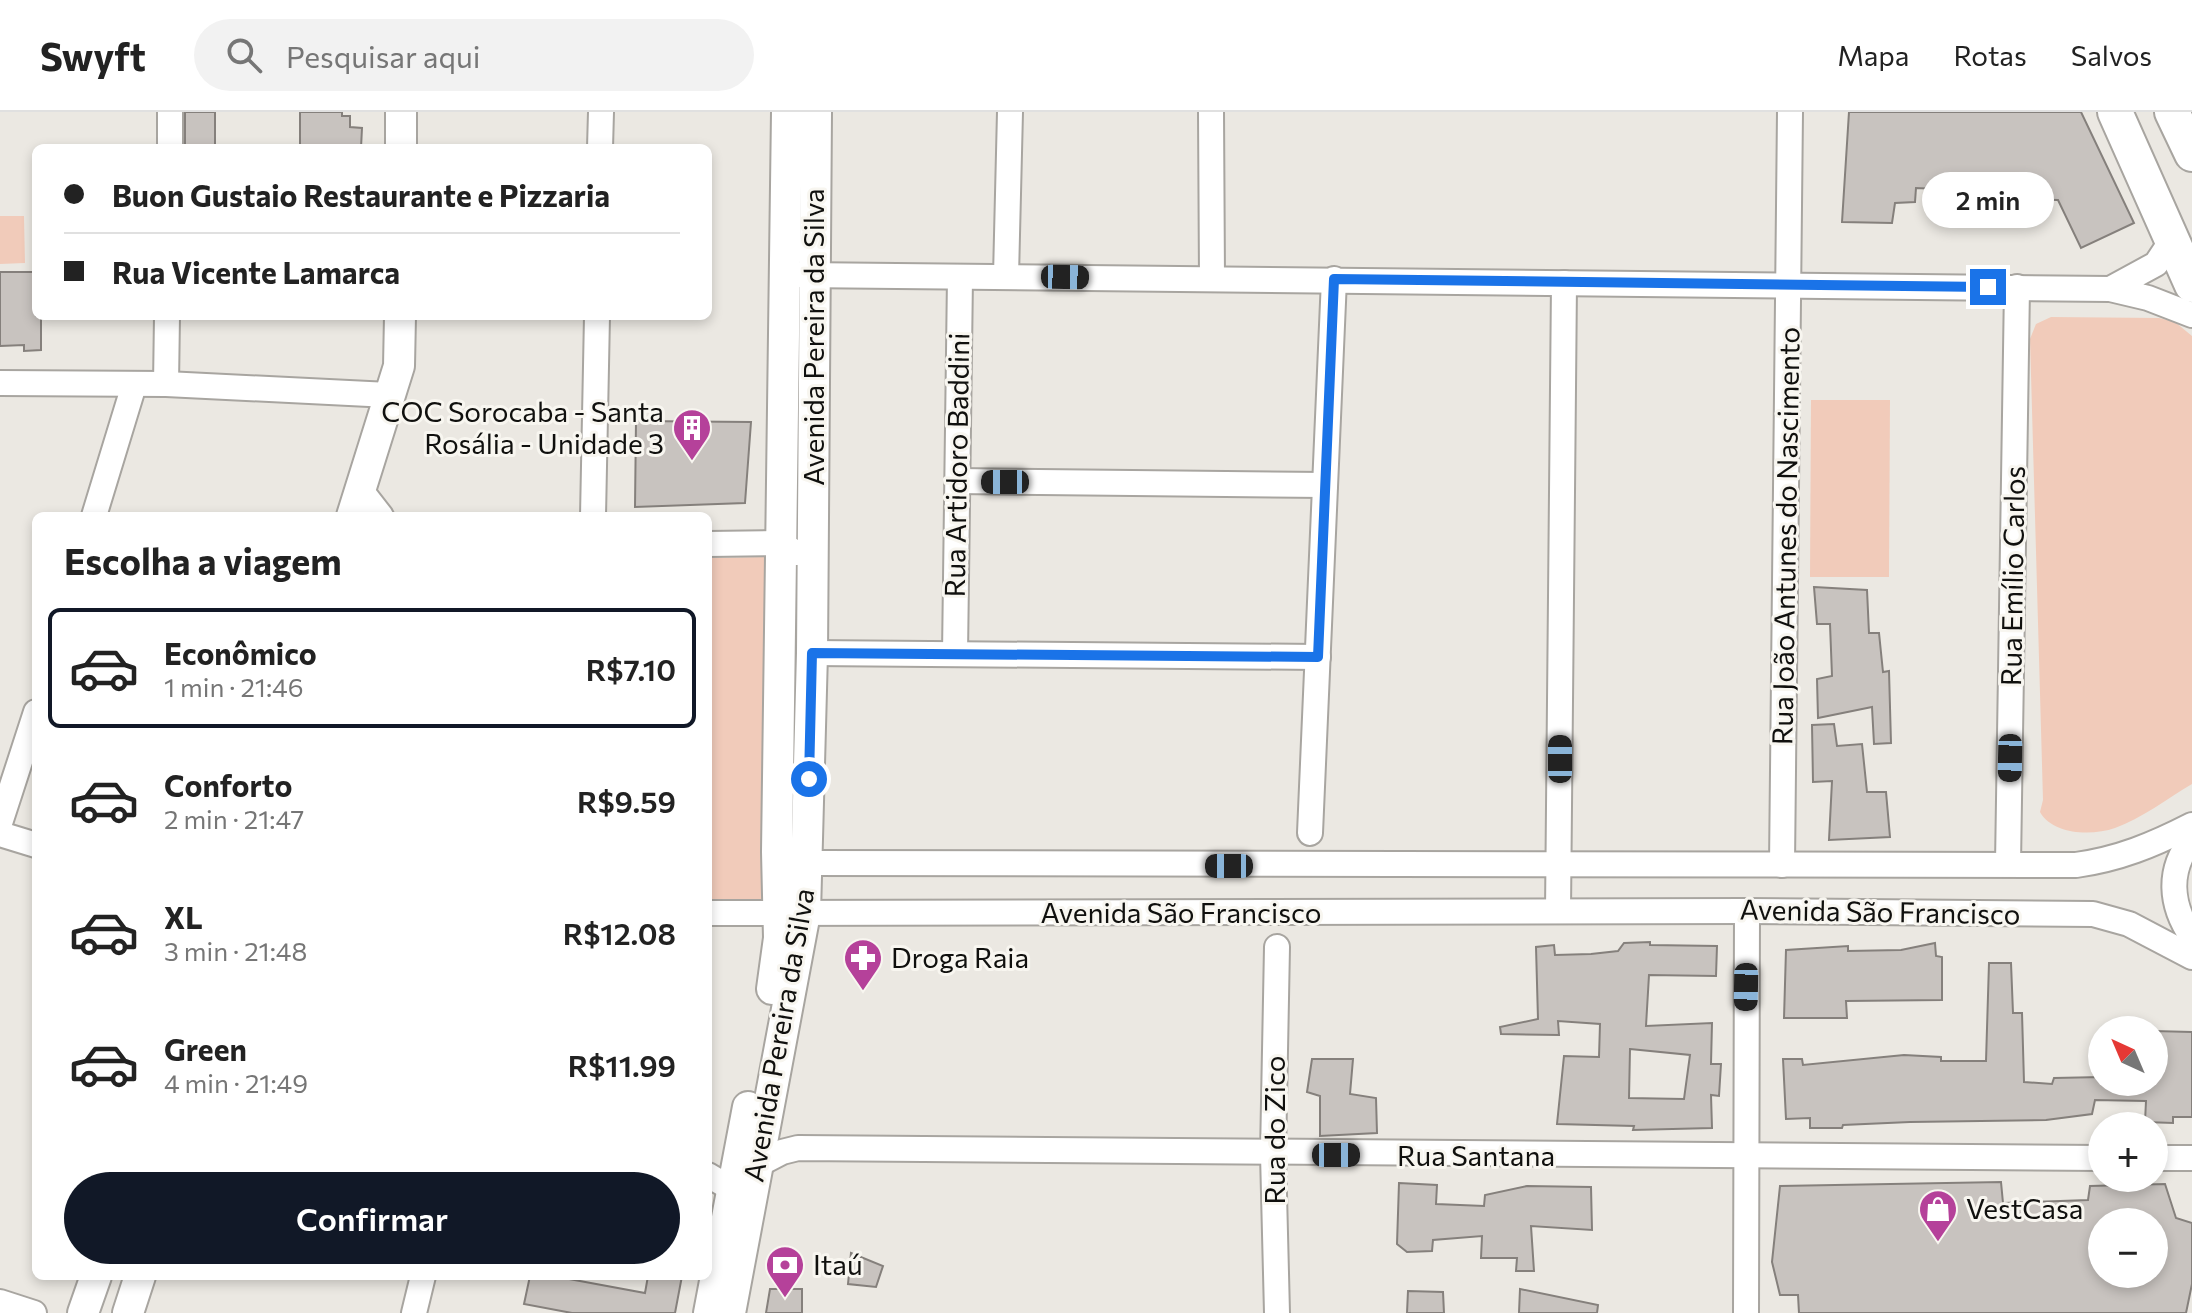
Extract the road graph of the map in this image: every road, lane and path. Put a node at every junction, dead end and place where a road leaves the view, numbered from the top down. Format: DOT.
graph roads {
  1 [pos="170,112"];
  2 [pos="401,112"];
  3 [pos="601,112"];
  4 [pos="787,112"];
  5 [pos="816,112"];
  6 [pos="1010,112"];
  7 [pos="1211,112"];
  8 [pos="1790,112"];
  9 [pos="2115,112"];
  10 [pos="2172,112"];
  11 [pos="170,144"];
  12 [pos="401,144"];
  13 [pos="600,144"];
  14 [pos="2192,154"];
  15 [pos="2174,237"];
  16 [pos="800,275"];
  17 [pos="1006,276"];
  18 [pos="960,277"];
  19 [pos="1212,279"];
  20 [pos="1334,279"];
  21 [pos="1564,283"];
  22 [pos="1788,283"];
  23 [pos="2192,285"];
  24 [pos="2017,287"];
  25 [pos="2110,289"];
  26 [pos="2192,315"];
  27 [pos="167,320"];
  28 [pos="400,320"];
  29 [pos="597,320"];
  30 [pos="0,383"];
  31 [pos="166,384"];
  32 [pos="134,385"];
  33 [pos="389,395"];
  34 [pos="957,481"];
  35 [pos="1325,485"];
  36 [pos="356,503"];
  37 [pos="95,512"];
  38 [pos="593,512"];
  39 [pos="780,543"];
  40 [pos="712,544"];
  41 [pos="812,562"];
  42 [pos="812,653"];
  43 [pos="955,654"];
  44 [pos="1318,657"];
  45 [pos="32,724"];
  46 [pos="0,823"];
  47 [pos="2192,825"];
  48 [pos="1310,833"];
  49 [pos="0,834"];
  50 [pos="2192,839"];
  51 [pos="32,844"];
  52 [pos="1559,862"];
  53 [pos="807,863"];
  54 [pos="2008,864"];
  55 [pos="1782,865"];
  56 [pos="1290,867"];
  57 [pos="1324,867"];
  58 [pos="1558,911"];
  59 [pos="1747,911"];
  60 [pos="1258,912"];
  61 [pos="1292,912"];
  62 [pos="712,913"];
  63 [pos="791,914"];
  64 [pos="2192,937"];
  65 [pos="1277,947"];
  66 [pos="2192,957"];
  67 [pos="1273,1154"];
  68 [pos="1745,1157"];
  69 [pos="2088,1158"];
  70 [pos="2168,1158"];
  71 [pos="2192,1158"];
  72 [pos="757,1165"];
  73 [pos="719,1182"];
  74 [pos="712,1274"];
  75 [pos="95,1280"];
  76 [pos="139,1280"];
  77 [pos="422,1280"];
  78 [pos="712,1280"];
  79 [pos="0,1302"];
  80 [pos="34,1313"];
  81 [pos="83,1313"];
  82 [pos="128,1313"];
  83 [pos="414,1313"];
  84 [pos="709,1313"];
  85 [pos="730,1313"];
  86 [pos="1277,1313"];
  87 [pos="1746,1313"];
  1 -- 11 [label="street"];
  2 -- 12 [label="main road"];
  3 -- 13 [label="street"];
  4 -- 16 [label="main road, Avenida Pereira da Silva"];
  5 -- 16 [label="main road, Avenida Pereira da Silva"];
  6 -- 17 [label="street"];
  7 -- 19 [label="street"];
  8 -- 22 [label="street, Rua João Antunes do Nascimento"];
  9 -- 15 [label="highway"];
  10 -- 14 [label="highway"];
  15 -- 23 [label="highway"];
  15 -- 25 [label="street"];
  16 -- 18 [label="street"];
  16 -- 39 [label="main road, Avenida Pereira da Silva"];
  16 -- 41 [label="main road, Avenida Pereira da Silva"];
  17 -- 18 [label="street"];
  17 -- 19 [label="street"];
  18 -- 34 [label="street, Rua Artidoro Baddini"];
  19 -- 20 [label="street"];
  20 -- 21 [label="street"];
  20 -- 35 [label="street"];
  21 -- 22 [label="street"];
  21 -- 52 [label="street"];
  22 -- 24 [label="street"];
  22 -- 55 [label="street, Rua João Antunes do Nascimento"];
  24 -- 25 [label="street"];
  24 -- 54 [label="street, Rua Emílio Carlos"];
  25 -- 26 [label="street"];
  27 -- 31 [label="street"];
  28 -- 33 [label="main road"];
  29 -- 38 [label="street"];
  30 -- 32 [label="street"];
  31 -- 32 [label="street"];
  31 -- 33 [label="street"];
  32 -- 37 [label="street"];
  33 -- 36 [label="main road"];
  34 -- 35 [label="street"];
  34 -- 43 [label="street, Rua Artidoro Baddini"];
  35 -- 44 [label="street"];
  39 -- 40 [label="street"];
  39 -- 41 [label="street"];
  39 -- 63 [label="main road, Avenida Pereira da Silva"];
  41 -- 42 [label="main road, Avenida Pereira da Silva"];
  42 -- 43 [label="street"];
  42 -- 53 [label="main road, Avenida Pereira da Silva"];
  43 -- 44 [label="street"];
  44 -- 48 [label="street"];
  45 -- 46 [label="street"];
  47 -- 54 [label="street, Avenida São Francisco"];
  48 -- 56 [label="street"];
  48 -- 57 [label="street"];
  49 -- 51 [label="street"];
  50 -- 64 [label="street"];
  52 -- 55 [label="street, Avenida São Francisco"];
  52 -- 57 [label="street, Avenida São Francisco"];
  52 -- 58 [label="street"];
  53 -- 56 [label="street, Avenida São Francisco"];
  53 -- 63 [label="main road, Avenida Pereira da Silva"];
  54 -- 55 [label="street, Avenida São Francisco"];
  56 -- 57 [label="street, Avenida São Francisco"];
  58 -- 59 [label="street, Avenida São Francisco"];
  58 -- 61 [label="street, Avenida São Francisco"];
  59 -- 66 [label="street, Avenida São Francisco"];
  59 -- 68 [label="street"];
  60 -- 61 [label="street, Avenida São Francisco"];
  60 -- 63 [label="street, Avenida São Francisco"];
  60 -- 65 [label="street, Rua do Zico"];
  61 -- 65 [label="street, Rua do Zico"];
  62 -- 63 [label="street, Avenida São Francisco"];
  63 -- 72 [label="main road, Avenida Pereira da Silva"];
  63 -- 73 [label="main road, Avenida Pereira da Silva"];
  65 -- 67 [label="street, Rua do Zico"];
  67 -- 68 [label="street, Rua Santana"];
  67 -- 72 [label="street, Rua Santana"];
  67 -- 86 [label="street, Rua do Zico"];
  68 -- 69 [label="street, Rua Santana"];
  68 -- 87 [label="street"];
  70 -- 71 [label="street"];
  72 -- 85 [label="main road, Avenida Pereira da Silva"];
  73 -- 74 [label="main road, Avenida Pereira da Silva"];
  75 -- 81 [label="main road"];
  76 -- 82 [label="main road"];
  77 -- 83 [label="street"];
  78 -- 84 [label="main road, Avenida Pereira da Silva"];
  79 -- 80 [label="street"];
}
